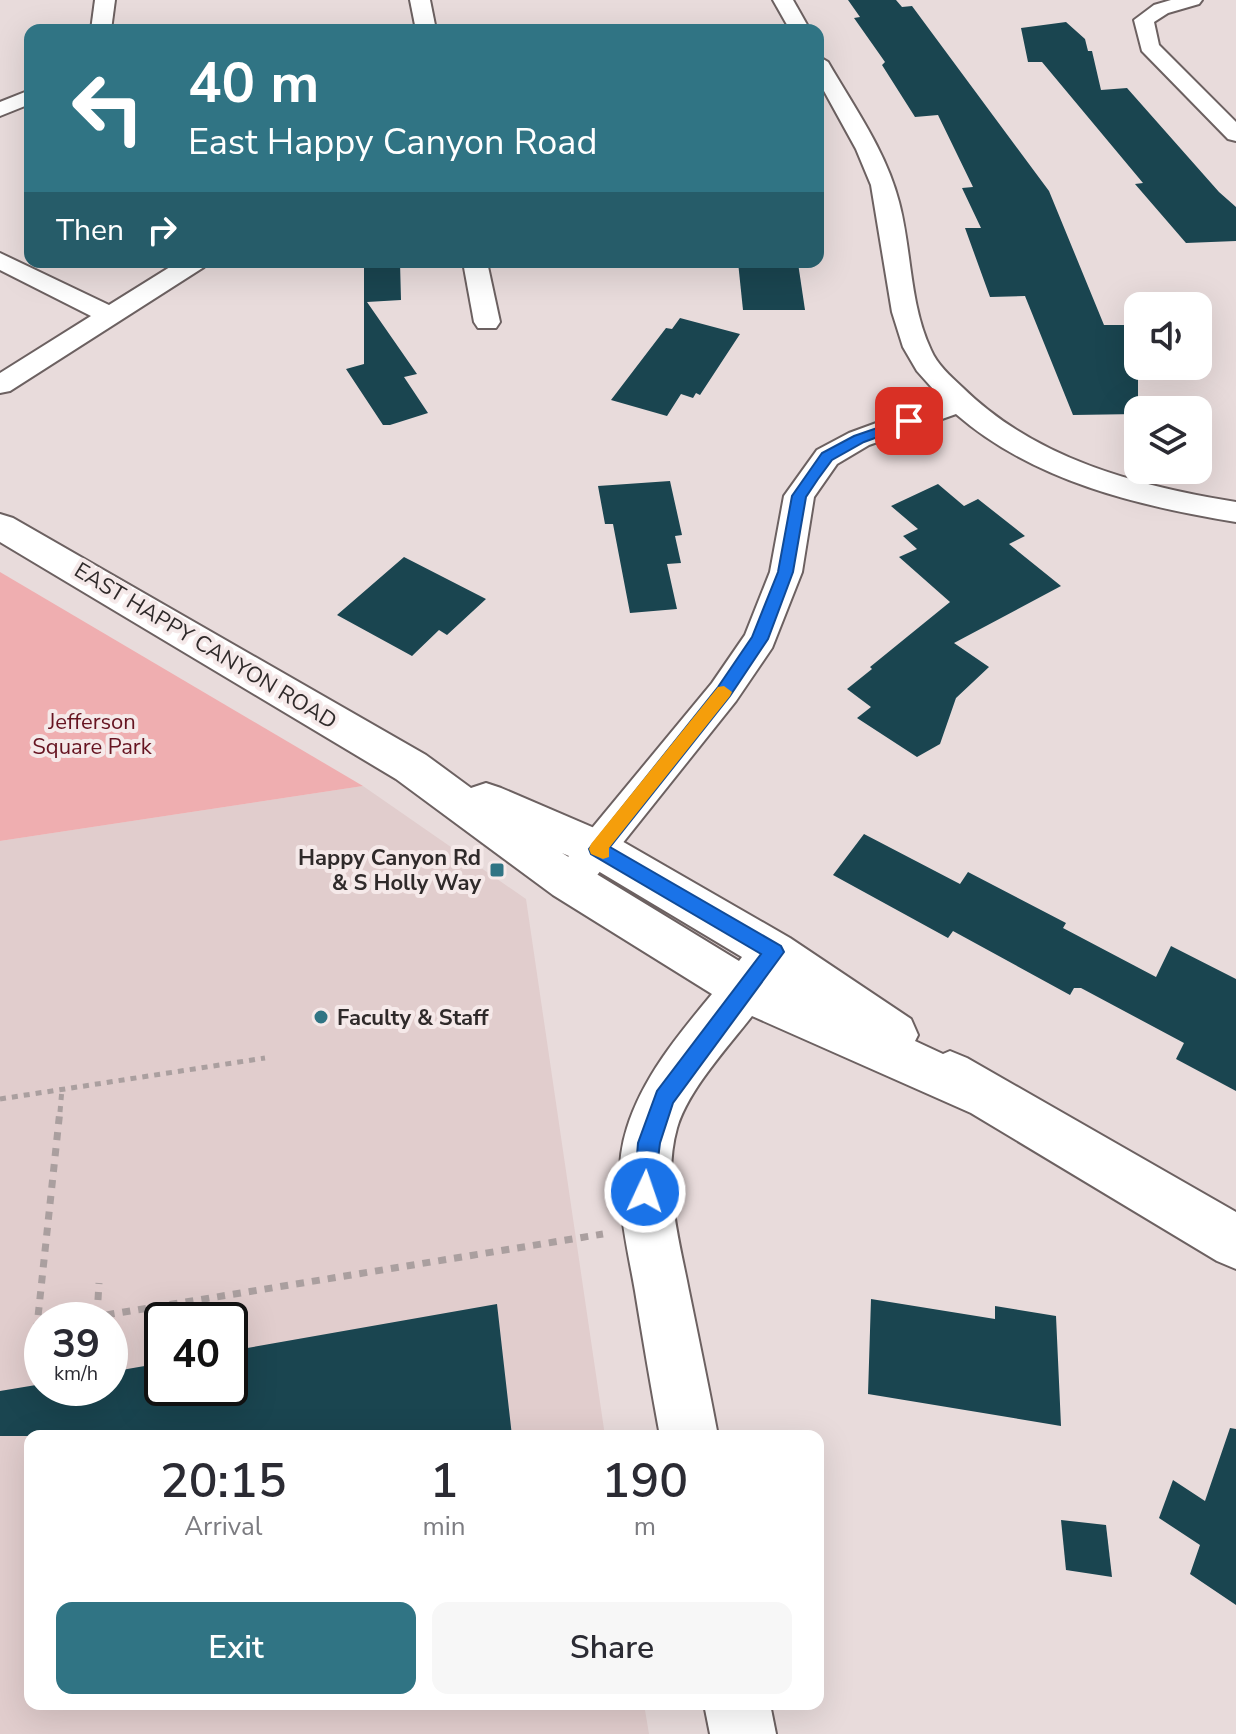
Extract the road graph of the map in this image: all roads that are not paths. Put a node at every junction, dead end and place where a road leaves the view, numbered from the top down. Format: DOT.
graph roads {
  1 [pos="105,0"];
  2 [pos="420,0"];
  3 [pos="783,0"];
  4 [pos="1192,0"];
  5 [pos="102,24"];
  6 [pos="425,24"];
  7 [pos="797,24"];
  8 [pos="824,73"];
  9 [pos="24,99"];
  10 [pos="0,110"];
  11 [pos="1236,134"];
  12 [pos="0,260"];
  13 [pos="185,268"];
  14 [pos="476,268"];
  15 [pos="109,315"];
  16 [pos="487,322"];
  17 [pos="0,385"];
  18 [pos="959,403"];
  19 [pos="1236,512"];
  20 [pos="0,526"];
  21 [pos="411,767"];
  22 [pos="598,849"];
  23 [pos="569,882"];
  24 [pos="760,971"];
  25 [pos="1236,1242"];
  26 [pos="688,1430"];
  27 [pos="738,1710"];
  28 [pos="743,1734"];
  1 -- 5 [label="street"];
  2 -- 6 [label="street"];
  3 -- 7 [label="street"];
  4 -- 11 [label="street"];
  8 -- 18 [label="street"];
  9 -- 10 [label="street"];
  12 -- 15 [label="street"];
  13 -- 15 [label="street"];
  14 -- 16 [label="street"];
  15 -- 17 [label="street"];
  18 -- 19 [label="street"];
  18 -- 22 [label="street"];
  20 -- 21 [label="street, EAST HAPPY CANYON ROAD"];
  21 -- 22 [label="street, EAST HAPPY CANYON ROAD"];
  21 -- 23 [label="street, EAST HAPPY CANYON ROAD"];
  22 -- 23 [label="street"];
  22 -- 24 [label="street, EAST HAPPY CANYON ROAD"];
  23 -- 24 [label="street, EAST HAPPY CANYON ROAD"];
  24 -- 25 [label="street, EAST HAPPY CANYON ROAD"];
  24 -- 26 [label="street"];
  27 -- 28 [label="street"];
}
